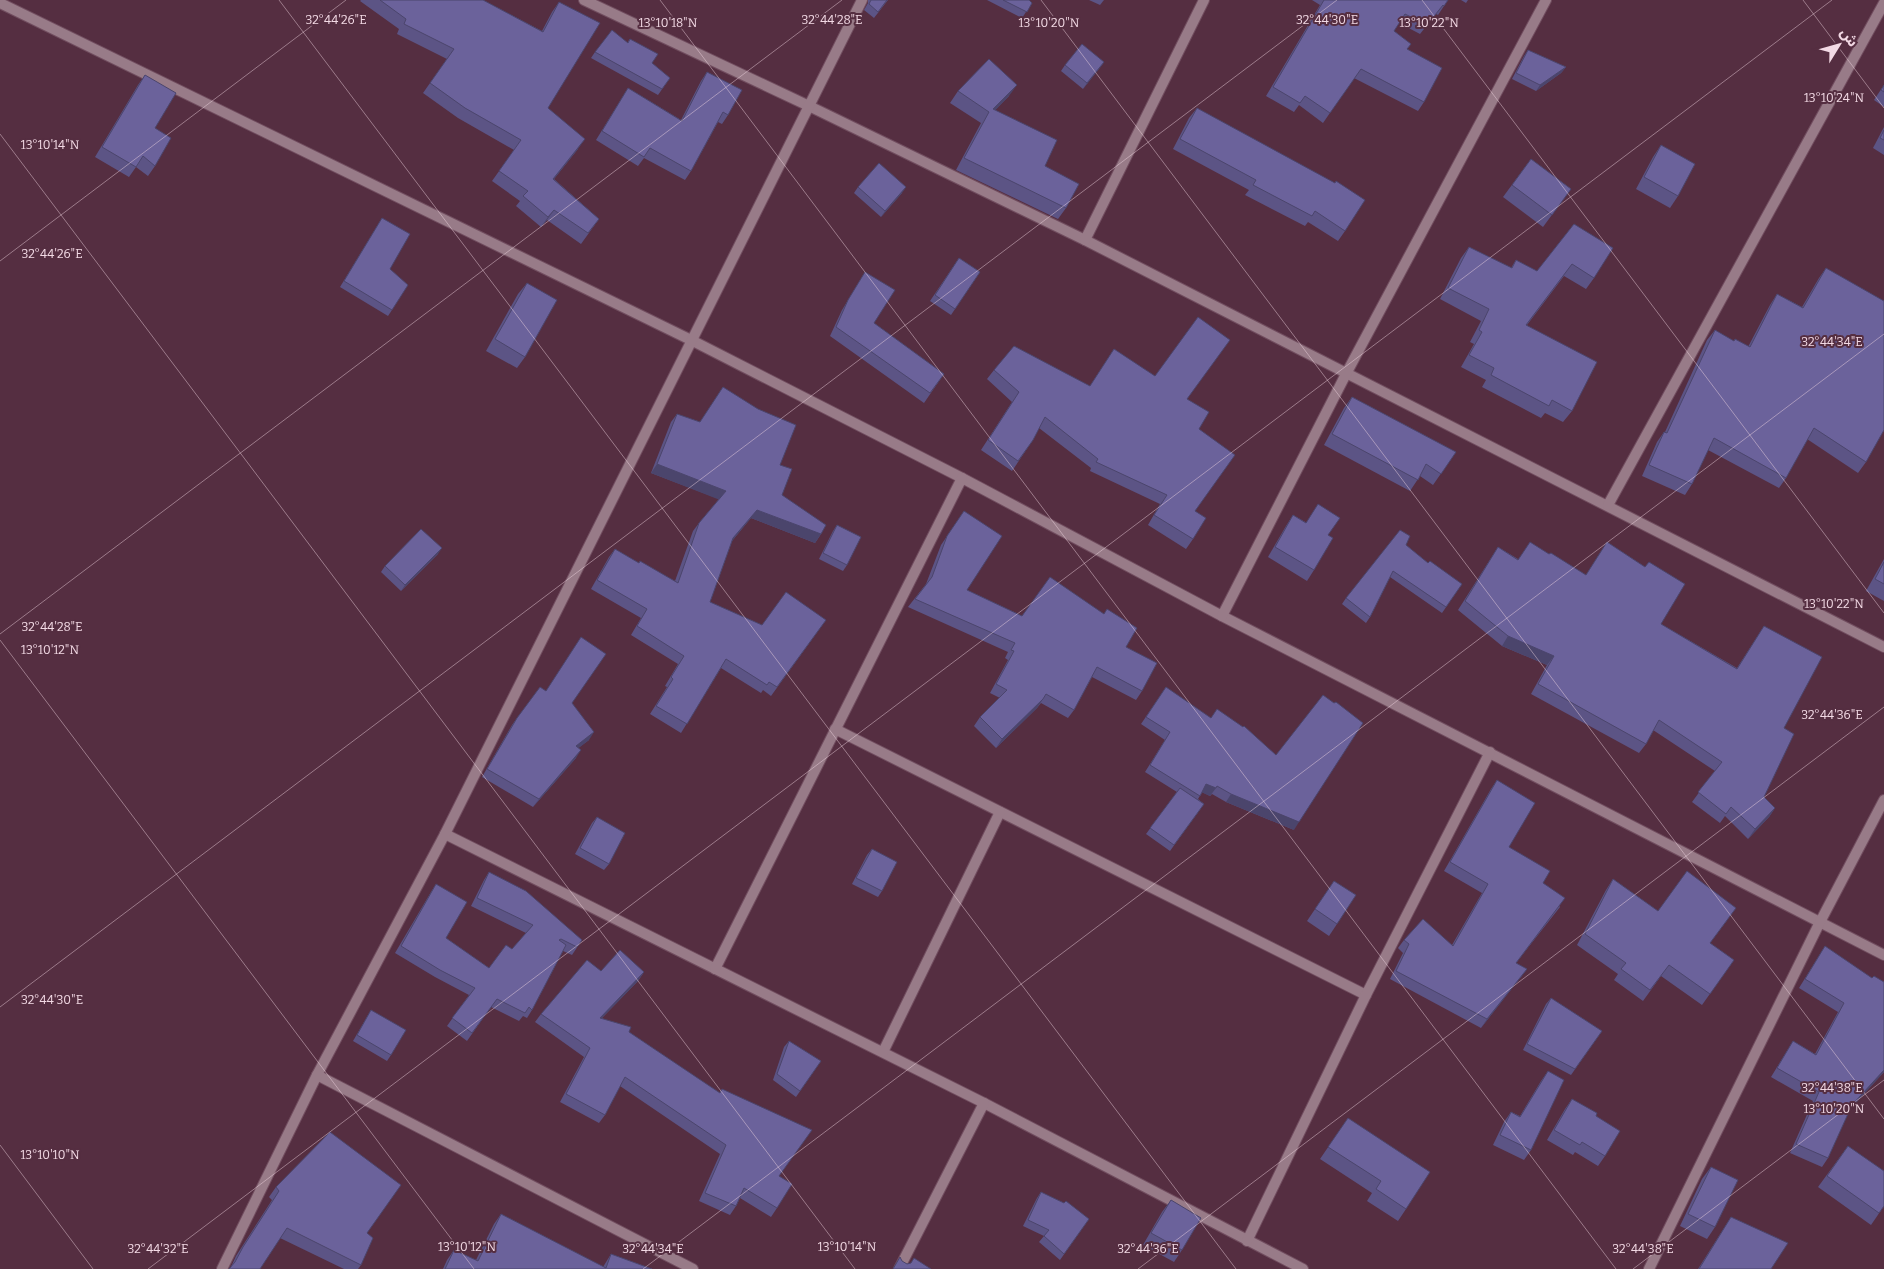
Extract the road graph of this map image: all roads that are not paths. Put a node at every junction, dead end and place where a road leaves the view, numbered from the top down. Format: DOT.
graph roads {
  1 [pos="584,0"];
  2 [pos="862,0"];
  3 [pos="1204,0"];
  4 [pos="1546,0"];
  5 [pos="0,3"];
  6 [pos="1884,3"];
  7 [pos="809,106"];
  8 [pos="1085,240"];
  9 [pos="693,341"];
  10 [pos="1346,374"];
  11 [pos="962,478"];
  12 [pos="1608,506"];
  13 [pos="1222,616"];
  14 [pos="1884,647"];
  15 [pos="835,729"];
  16 [pos="1490,752"];
  17 [pos="1884,800"];
  18 [pos="1000,812"];
  19 [pos="446,834"];
  20 [pos="1819,924"];
  21 [pos="1884,955"];
  22 [pos="715,969"];
  23 [pos="1366,995"];
  24 [pos="883,1052"];
  25 [pos="317,1075"];
  26 [pos="984,1103"];
  27 [pos="1247,1240"];
  28 [pos="222,1269"];
  29 [pos="693,1269"];
  30 [pos="899,1269"];
  31 [pos="1303,1269"];
  32 [pos="1650,1269"];
  1 -- 7 [label="street"];
  2 -- 7 [label="street"];
  3 -- 8 [label="street"];
  4 -- 10 [label="street"];
  5 -- 9 [label="street"];
  6 -- 12 [label="street"];
  7 -- 8 [label="street"];
  7 -- 9 [label="street"];
  8 -- 10 [label="street"];
  9 -- 11 [label="street"];
  9 -- 19 [label="street"];
  10 -- 12 [label="street"];
  10 -- 13 [label="street"];
  11 -- 13 [label="street"];
  11 -- 15 [label="street"];
  12 -- 14 [label="street"];
  13 -- 16 [label="street"];
  15 -- 18 [label="street"];
  15 -- 22 [label="street"];
  16 -- 20 [label="street"];
  16 -- 23 [label="street"];
  17 -- 20 [label="street"];
  18 -- 23 [label="street"];
  18 -- 24 [label="street"];
  19 -- 22 [label="street"];
  19 -- 25 [label="street"];
  20 -- 21 [label="street"];
  20 -- 32 [label="street"];
  22 -- 24 [label="street"];
  23 -- 27 [label="street"];
  24 -- 26 [label="street"];
  25 -- 28 [label="street"];
  25 -- 29 [label="street"];
  26 -- 27 [label="street"];
  26 -- 30 [label="street"];
  27 -- 31 [label="street"];
}
